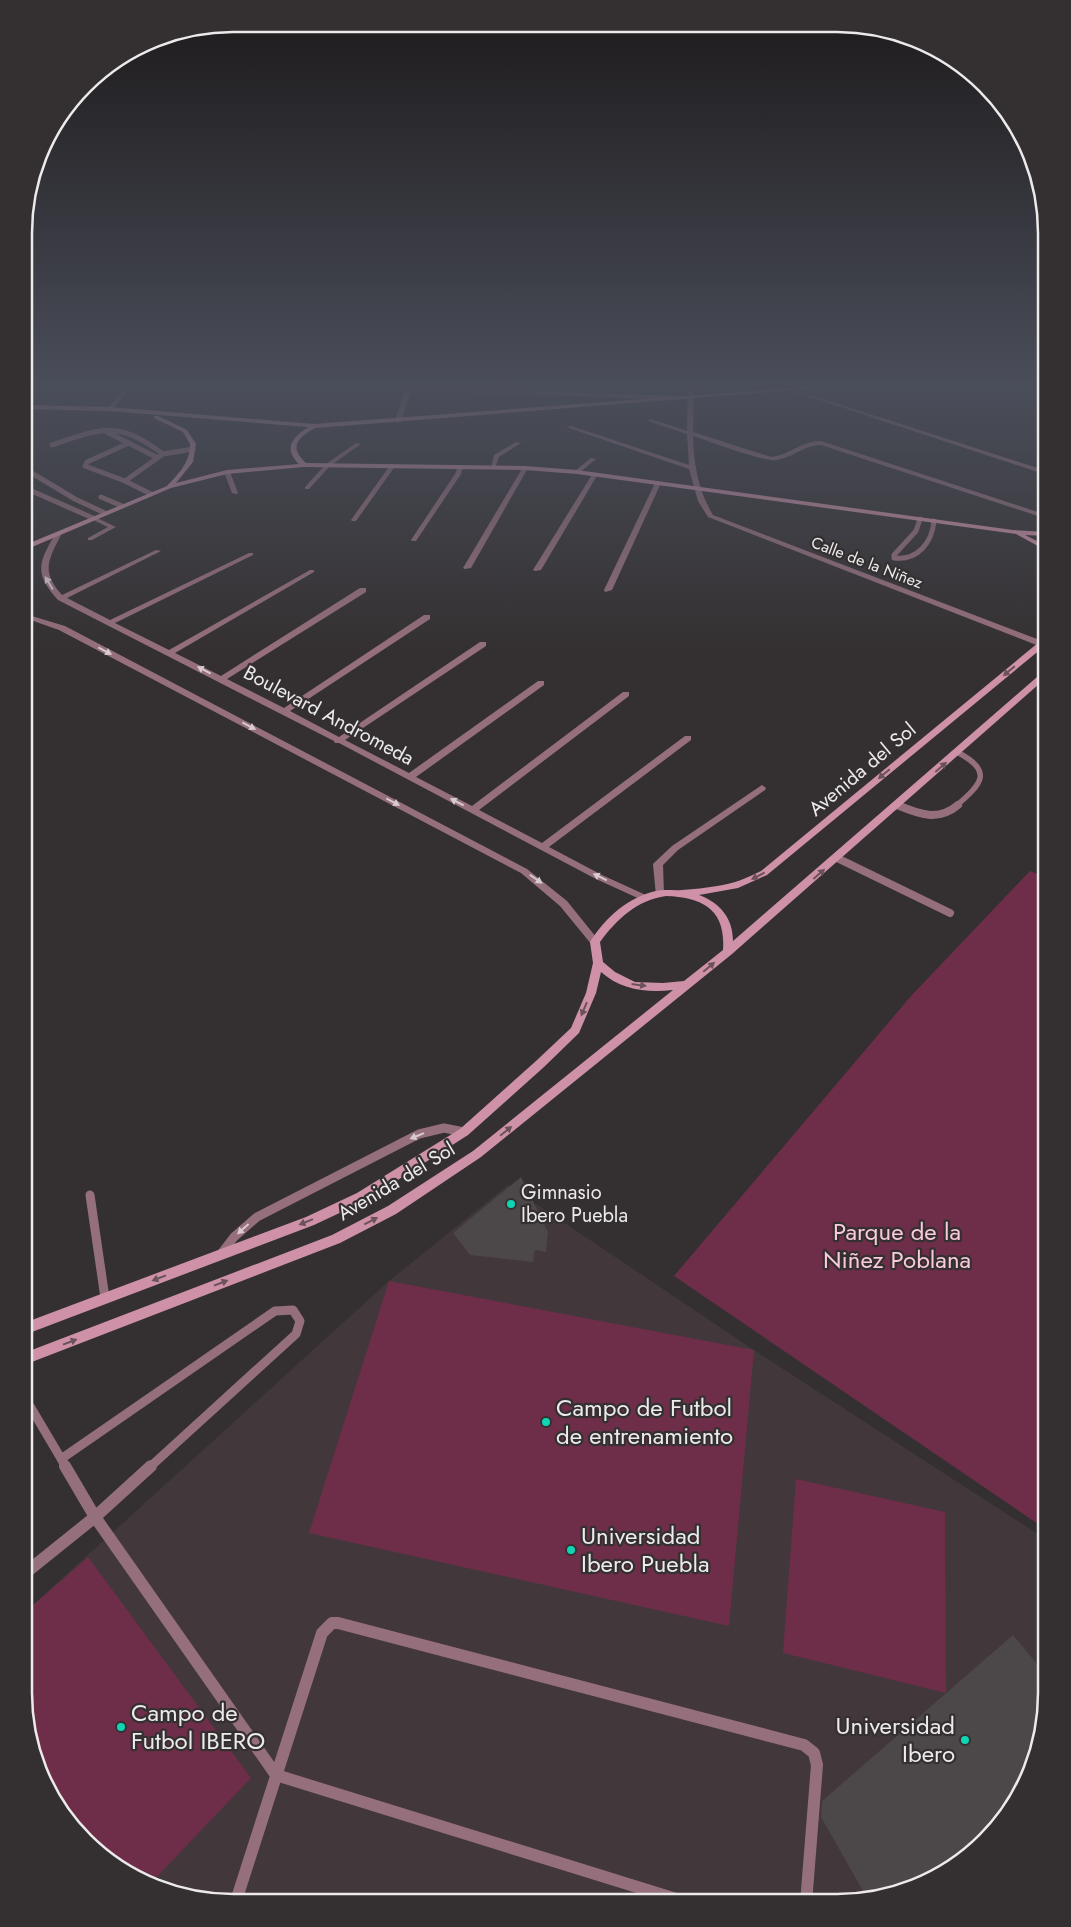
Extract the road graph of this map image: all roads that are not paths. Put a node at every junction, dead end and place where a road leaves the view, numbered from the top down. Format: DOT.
graph roads {
  1 [pos="227,472"];
  2 [pos="32,473"];
  3 [pos="106,473"];
  4 [pos="138,473"];
  5 [pos="183,473"];
  6 [pos="223,473"];
  7 [pos="321,473"];
  8 [pos="387,473"];
  9 [pos="458,473"];
  10 [pos="522,473"];
  11 [pos="585,473"];
  12 [pos="693,473"];
  13 [pos="911,473"];
  14 [pos="595,474"];
  15 [pos="125,481"];
  16 [pos="658,483"];
  17 [pos="169,487"];
  18 [pos="308,488"];
  19 [pos="697,488"];
  20 [pos="32,491"];
  21 [pos="235,493"];
  22 [pos="151,494"];
  23 [pos="101,497"];
  24 [pos="74,499"];
  25 [pos="60,505"];
  26 [pos="122,506"];
  27 [pos="105,513"];
  28 [pos="1038,514"];
  29 [pos="93,518"];
  30 [pos="920,519"];
  31 [pos="354,520"];
  32 [pos="934,521"];
  33 [pos="916,531"];
  34 [pos="1013,532"];
  35 [pos="1038,533"];
  36 [pos="933,534"];
  37 [pos="58,535"];
  38 [pos="90,540"];
  39 [pos="414,540"];
  40 [pos="1038,544"];
  41 [pos="32,545"];
  42 [pos="158,551"];
  43 [pos="251,554"];
  44 [pos="467,568"];
  45 [pos="537,570"];
  46 [pos="312,571"];
  47 [pos="363,590"];
  48 [pos="608,590"];
  49 [pos="61,598"];
  50 [pos="426,617"];
  51 [pos="32,618"];
  52 [pos="109,623"];
  53 [pos="1038,639"];
  54 [pos="483,644"];
  55 [pos="1038,648"];
  56 [pos="170,652"];
  57 [pos="221,679"];
  58 [pos="1038,682"];
  59 [pos="541,683"];
  60 [pos="626,694"];
  61 [pos="284,711"];
  62 [pos="688,738"];
  63 [pos="338,740"];
  64 [pos="957,752"];
  65 [pos="410,777"];
  66 [pos="762,788"];
  67 [pos="897,805"];
  68 [pos="473,810"];
  69 [pos="543,847"];
  70 [pos="837,858"];
  71 [pos="684,893"];
  72 [pos="659,894"];
  73 [pos="645,898"];
  74 [pos="950,913"];
  75 [pos="595,942"];
  76 [pos="728,951"];
  77 [pos="598,963"];
  78 [pos="689,984"];
  79 [pos="464,1132"];
  80 [pos="90,1195"];
  81 [pos="221,1254"];
  82 [pos="105,1298"];
  83 [pos="32,1326"];
  84 [pos="32,1356"];
  85 [pos="32,1409"];
  86 [pos="61,1458"];
  87 [pos="95,1517"];
  88 [pos="32,1568"];
  89 [pos="276,1774"];
  90 [pos="238,1894"];
  91 [pos="660,1894"];
  92 [pos="807,1894"];
  1 -- 21 [label="street"];
  2 -- 24 [label="lane"];
  3 -- 15 [label="lane"];
  4 -- 15 [label="lane"];
  5 -- 17 [label="main road"];
  6 -- 17 [label="main road"];
  7 -- 18 [label="street"];
  8 -- 31 [label="street"];
  9 -- 39 [label="street"];
  10 -- 44 [label="street"];
  11 -- 14 [label="main road"];
  12 -- 19 [label="street, Calle de la Niñez"];
  13 -- 28 [label="street"];
  14 -- 16 [label="main road"];
  14 -- 45 [label="street"];
  15 -- 22 [label="lane"];
  16 -- 19 [label="main road"];
  16 -- 48 [label="street"];
  17 -- 22 [label="main road"];
  19 -- 30 [label="main road"];
  19 -- 53 [label="street, Calle de la Niñez"];
  20 -- 25 [label="lane"];
  22 -- 26 [label="main road"];
  23 -- 26 [label="lane"];
  24 -- 25 [label="lane"];
  24 -- 27 [label="lane"];
  25 -- 29 [label="lane"];
  26 -- 27 [label="main road"];
  27 -- 29 [label="main road"];
  29 -- 37 [label="main road"];
  29 -- 38 [label="street"];
  30 -- 32 [label="main road"];
  30 -- 33 [label="lane"];
  32 -- 34 [label="main road"];
  32 -- 36 [label="lane"];
  33 -- 36 [label="lane"];
  33 -- 36 [label="lane"];
  34 -- 35 [label="main road"];
  34 -- 40 [label="main road"];
  37 -- 41 [label="main road"];
  49 -- 37 [label="street, Boulevard Andromeda, one-way"];
  42 -- 49 [label="street"];
  43 -- 52 [label="street"];
  46 -- 56 [label="street"];
  47 -- 57 [label="street"];
  49 -- 52 [label="street, Boulevard Andromeda"];
  50 -- 61 [label="street"];
  51 -- 75 [label="street, one-way"];
  52 -- 56 [label="street, Boulevard Andromeda"];
  54 -- 63 [label="street"];
  55 -- 71 [label="main road, Avenida del Sol, one-way"];
  57 -- 56 [label="street, Boulevard Andromeda, one-way"];
  57 -- 61 [label="street, Boulevard Andromeda"];
  58 -- 64 [label="main road"];
  59 -- 65 [label="street"];
  60 -- 68 [label="street"];
  61 -- 63 [label="street, Boulevard Andromeda"];
  62 -- 69 [label="street"];
  63 -- 65 [label="street, Boulevard Andromeda"];
  67 -- 64 [label="main road, one-way"];
  64 -- 67 [label="lane"];
  68 -- 65 [label="street, Boulevard Andromeda, one-way"];
  66 -- 72 [label="street"];
  67 -- 70 [label="main road"];
  68 -- 69 [label="street, Boulevard Andromeda"];
  73 -- 69 [label="street, Boulevard Andromeda, one-way"];
  70 -- 74 [label="lane"];
  76 -- 70 [label="main road, one-way"];
  71 -- 72 [label="main road"];
  71 -- 76 [label="main road"];
  72 -- 73 [label="main road"];
  73 -- 75 [label="main road"];
  75 -- 77 [label="main road"];
  78 -- 76 [label="main road, one-way"];
  77 -- 78 [label="main road, one-way"];
  77 -- 79 [label="main road, Avenida del Sol, one-way"];
  84 -- 78 [label="main road, Avenida del Sol, one-way"];
  79 -- 81 [label="main road, Avenida del Sol, one-way"];
  79 -- 81 [label="lane, one-way"];
  80 -- 82 [label="lane"];
  81 -- 82 [label="main road, Avenida del Sol, one-way"];
  82 -- 83 [label="main road, Avenida del Sol"];
  85 -- 86 [label="lane"];
  86 -- 87 [label="lane"];
  86 -- 87 [label="lane"];
  87 -- 88 [label="lane"];
  87 -- 89 [label="lane"];
  89 -- 90 [label="lane"];
  89 -- 91 [label="lane"];
  89 -- 92 [label="lane"];
}
